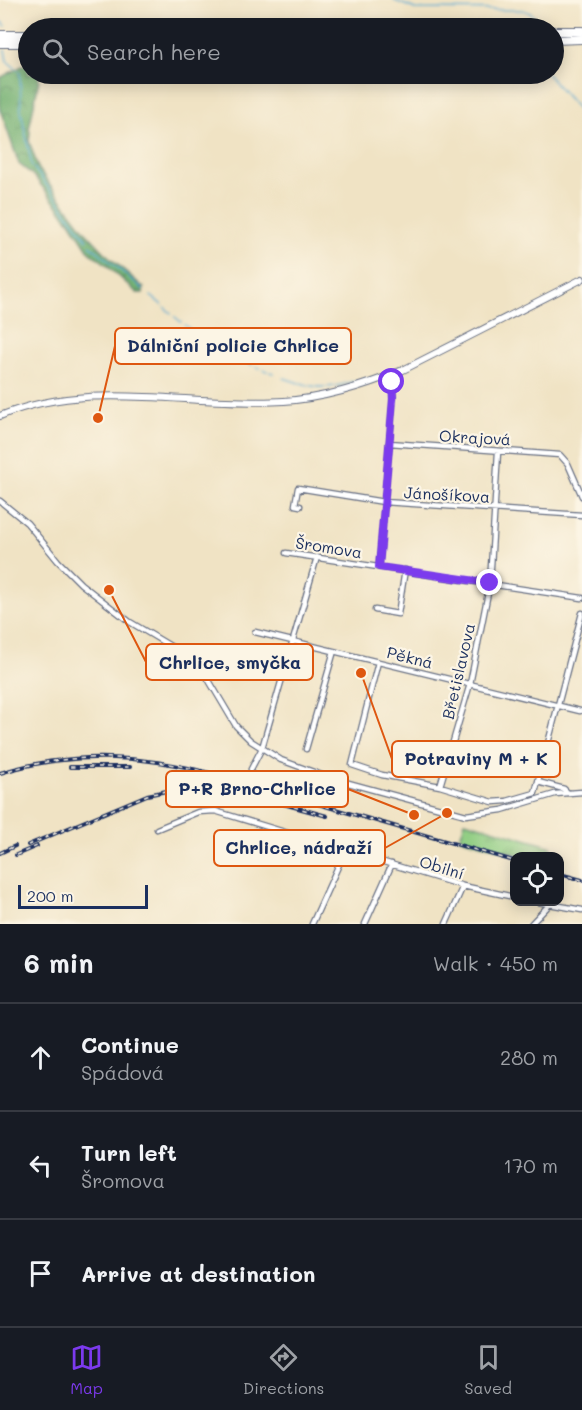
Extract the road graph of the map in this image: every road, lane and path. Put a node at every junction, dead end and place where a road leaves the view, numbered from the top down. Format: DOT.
graph roads {
  1 [pos="564,31"];
  2 [pos="582,31"];
  3 [pos="0,35"];
  4 [pos="18,35"];
  5 [pos="582,39"];
  6 [pos="564,40"];
  7 [pos="0,43"];
  8 [pos="18,43"];
  9 [pos="582,279"];
  10 [pos="390,375"];
  11 [pos="0,416"];
  12 [pos="389,443"];
  13 [pos="498,452"];
  14 [pos="582,496"];
  15 [pos="0,501"];
  16 [pos="384,502"];
  17 [pos="300,506"];
  18 [pos="495,509"];
  19 [pos="582,515"];
  20 [pos="286,553"];
  21 [pos="317,557"];
  22 [pos="379,567"];
  23 [pos="405,570"];
  24 [pos="490,583"];
  25 [pos="582,598"];
  26 [pos="375,610"];
  27 [pos="582,613"];
  28 [pos="255,632"];
  29 [pos="292,641"];
  30 [pos="334,651"];
  31 [pos="378,662"];
  32 [pos="470,684"];
  33 [pos="558,706"];
  34 [pos="580,711"];
  35 [pos="262,748"];
  36 [pos="306,749"];
  37 [pos="251,769"];
  38 [pos="538,783"];
  39 [pos="440,786"];
  40 [pos="582,792"];
  41 [pos="568,793"];
  42 [pos="157,829"];
  43 [pos="345,851"];
  44 [pos="392,864"];
  45 [pos="463,886"];
  46 [pos="510,896"];
  47 [pos="548,906"];
  48 [pos="561,906"];
  49 [pos="582,910"];
  50 [pos="312,924"];
  51 [pos="365,924"];
  52 [pos="446,924"];
  53 [pos="531,924"];
  1 -- 2 [label="highway"];
  3 -- 4 [label="highway"];
  5 -- 6 [label="highway"];
  7 -- 8 [label="highway"];
  9 -- 10 [label="street"];
  10 -- 11 [label="street"];
  10 -- 12 [label="street"];
  12 -- 13 [label="street, Okrajová"];
  12 -- 16 [label="street"];
  13 -- 14 [label="street, Okrajová"];
  13 -- 18 [label="street, Břetislavova"];
  15 -- 35 [label="street"];
  16 -- 17 [label="street, Jánošíkova"];
  16 -- 18 [label="street, Jánošíkova"];
  16 -- 22 [label="street"];
  18 -- 19 [label="street, Jánošíkova"];
  18 -- 24 [label="street, Břetislavova"];
  20 -- 21 [label="street, Šromova"];
  21 -- 22 [label="street, Šromova"];
  21 -- 29 [label="street"];
  22 -- 23 [label="street, Šromova"];
  23 -- 24 [label="street, Šromova"];
  23 -- 26 [label="street"];
  24 -- 25 [label="street, Šromova"];
  24 -- 32 [label="street, Břetislavova"];
  27 -- 33 [label="street"];
  28 -- 29 [label="street, Pěkná"];
  29 -- 30 [label="street, Pěkná"];
  29 -- 35 [label="street"];
  30 -- 31 [label="street, Pěkná"];
  30 -- 36 [label="street"];
  31 -- 32 [label="street, Pěkná"];
  31 -- 39 [label="street"];
  32 -- 33 [label="street, Pěkná"];
  32 -- 39 [label="street, Břetislavova"];
  33 -- 34 [label="street, Pěkná"];
  33 -- 38 [label="street"];
  35 -- 37 [label="street"];
  35 -- 41 [label="street"];
  38 -- 39 [label="street"];
  38 -- 41 [label="street"];
  40 -- 41 [label="street"];
  42 -- 43 [label="street, Obilní"];
  43 -- 44 [label="street, Obilní"];
  43 -- 50 [label="street"];
  44 -- 45 [label="street, Obilní"];
  44 -- 51 [label="street"];
  45 -- 46 [label="street, Obilní"];
  45 -- 52 [label="street"];
  47 -- 53 [label="street"];
  48 -- 49 [label="street"];
}
